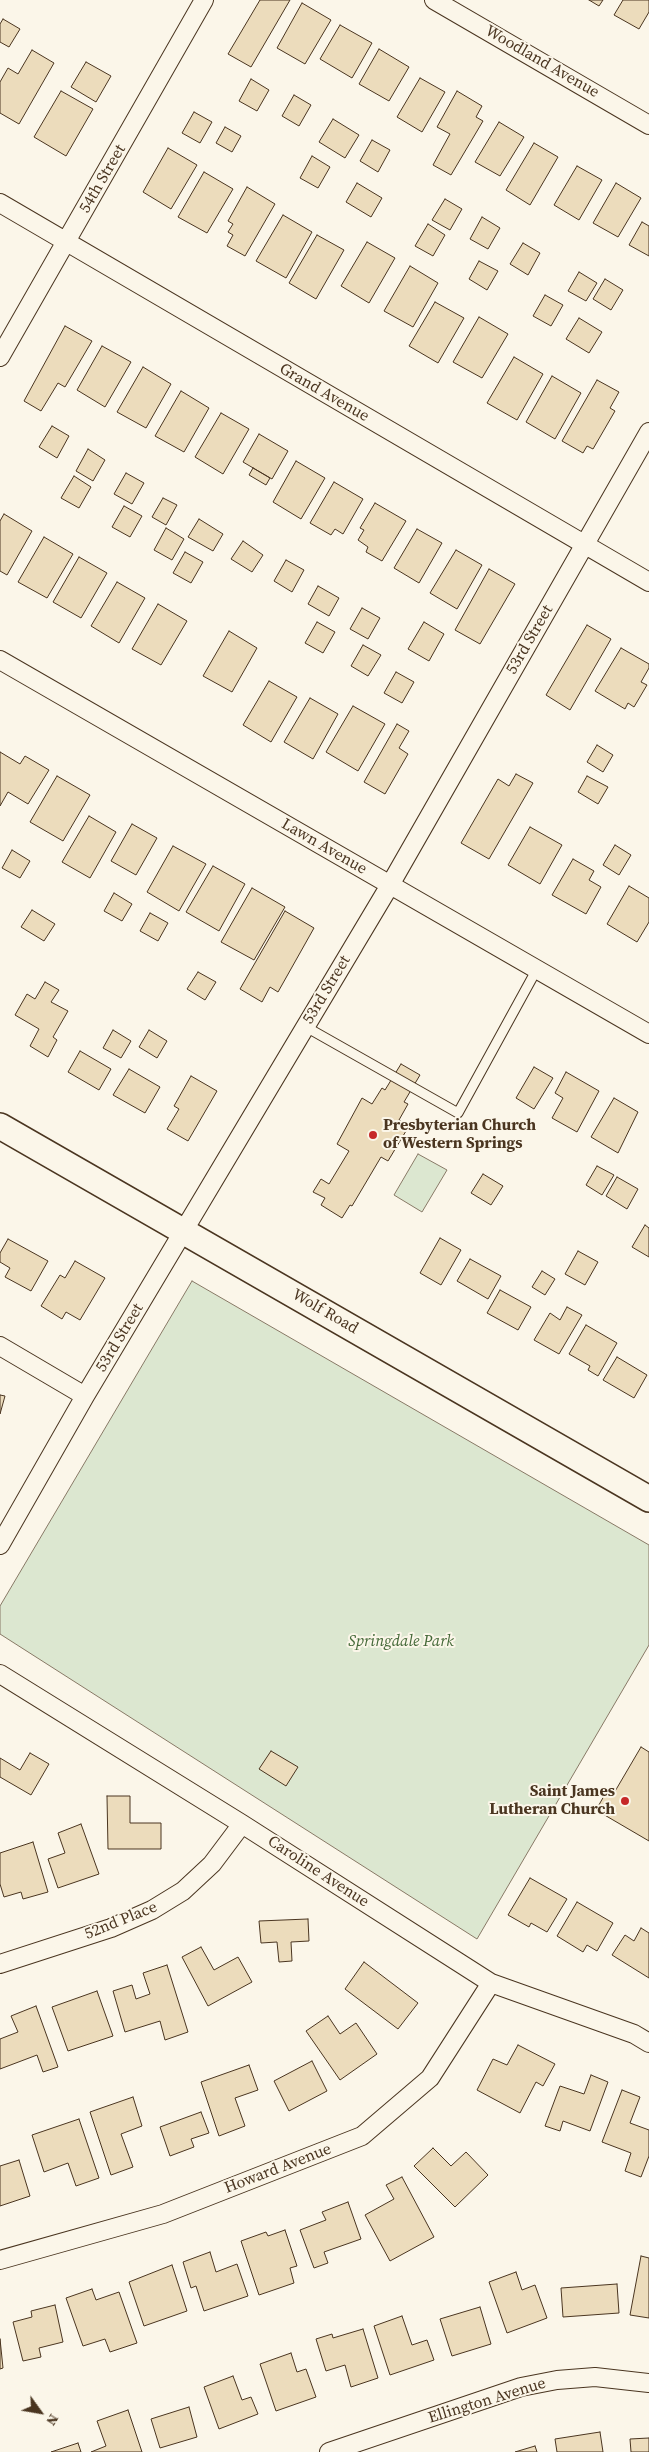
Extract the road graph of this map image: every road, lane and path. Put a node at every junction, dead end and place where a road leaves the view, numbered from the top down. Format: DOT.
graph roads {
  1 [pos="204,0"];
  2 [pos="434,0"];
  3 [pos="649,125"];
  4 [pos="0,203"];
  5 [pos="67,242"];
  6 [pos="0,357"];
  7 [pos="649,432"];
  8 [pos="584,545"];
  9 [pos="649,582"];
  10 [pos="0,660"];
  11 [pos="390,885"];
  12 [pos="537,969"];
  13 [pos="306,1026"];
  14 [pos="649,1034"];
  15 [pos="0,1126"];
  16 [pos="183,1231"];
  17 [pos="0,1346"];
  18 [pos="85,1396"];
  19 [pos="649,1499"];
  20 [pos="0,1545"];
  21 [pos="0,1674"];
  22 [pos="242,1824"];
  23 [pos="0,1964"];
  24 [pos="491,1983"];
  25 [pos="649,2043"];
  26 [pos="0,2260"];
  27 [pos="649,2383"];
  28 [pos="329,2452"];
  1 -- 5 [label="street, 54th Street"];
  2 -- 3 [label="street, Woodland Avenue"];
  4 -- 5 [label="street, Grand Avenue"];
  5 -- 6 [label="street, 54th Street"];
  5 -- 8 [label="street, Grand Avenue"];
  7 -- 8 [label="street, 53rd Street"];
  8 -- 9 [label="street, Grand Avenue"];
  8 -- 11 [label="street, 53rd Street"];
  10 -- 11 [label="street, Lawn Avenue"];
  11 -- 12 [label="street, Lawn Avenue"];
  11 -- 13 [label="street, 53rd Street"];
  12 -- 13 [label="lane"];
  12 -- 14 [label="street, Lawn Avenue"];
  13 -- 16 [label="street, 53rd Street"];
  15 -- 16 [label="main road, Wolf Road"];
  16 -- 18 [label="street, 53rd Street"];
  16 -- 19 [label="main road, Wolf Road"];
  17 -- 18 [label="street"];
  18 -- 20 [label="street, 53rd Street"];
  21 -- 22 [label="street, Caroline Avenue"];
  22 -- 23 [label="street, 52nd Place"];
  22 -- 24 [label="street, Caroline Avenue"];
  24 -- 25 [label="street, Caroline Avenue"];
  24 -- 26 [label="street, Howard Avenue"];
  27 -- 28 [label="street, Ellington Avenue"];
}
